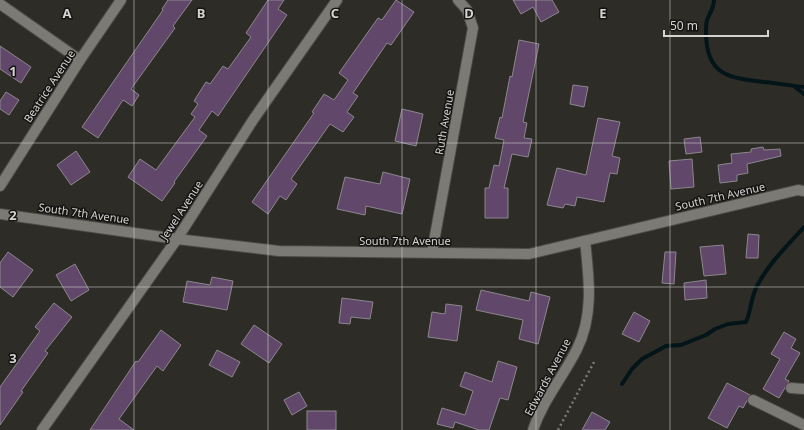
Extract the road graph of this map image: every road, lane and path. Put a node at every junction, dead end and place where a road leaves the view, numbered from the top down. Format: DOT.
graph roads {
  1 [pos="121,0"];
  2 [pos="336,0"];
  3 [pos="458,0"];
  4 [pos="0,4"];
  5 [pos="80,60"];
  6 [pos="0,186"];
  7 [pos="804,191"];
  8 [pos="0,214"];
  9 [pos="178,239"];
  10 [pos="585,241"];
  11 [pos="432,252"];
  12 [pos="594,362"];
  13 [pos="792,388"];
  14 [pos="804,388"];
  15 [pos="753,400"];
  16 [pos="804,425"];
  17 [pos="42,430"];
  18 [pos="533,430"];
  19 [pos="558,430"];
  1 -- 5 [label="street, Beatrice Avenue"];
  2 -- 9 [label="street, Jewel Avenue"];
  3 -- 11 [label="street, Ruth Avenue"];
  4 -- 5 [label="street"];
  5 -- 6 [label="street, Beatrice Avenue"];
  7 -- 10 [label="street, South 7th Avenue"];
  8 -- 9 [label="street, South 7th Avenue"];
  9 -- 11 [label="street, South 7th Avenue"];
  9 -- 17 [label="street, Jewel Avenue"];
  10 -- 11 [label="street, South 7th Avenue"];
  10 -- 18 [label="street, Edwards Avenue"];
  12 -- 19 [label="path"];
  13 -- 14 [label="street"];
  15 -- 16 [label="street"];
}
